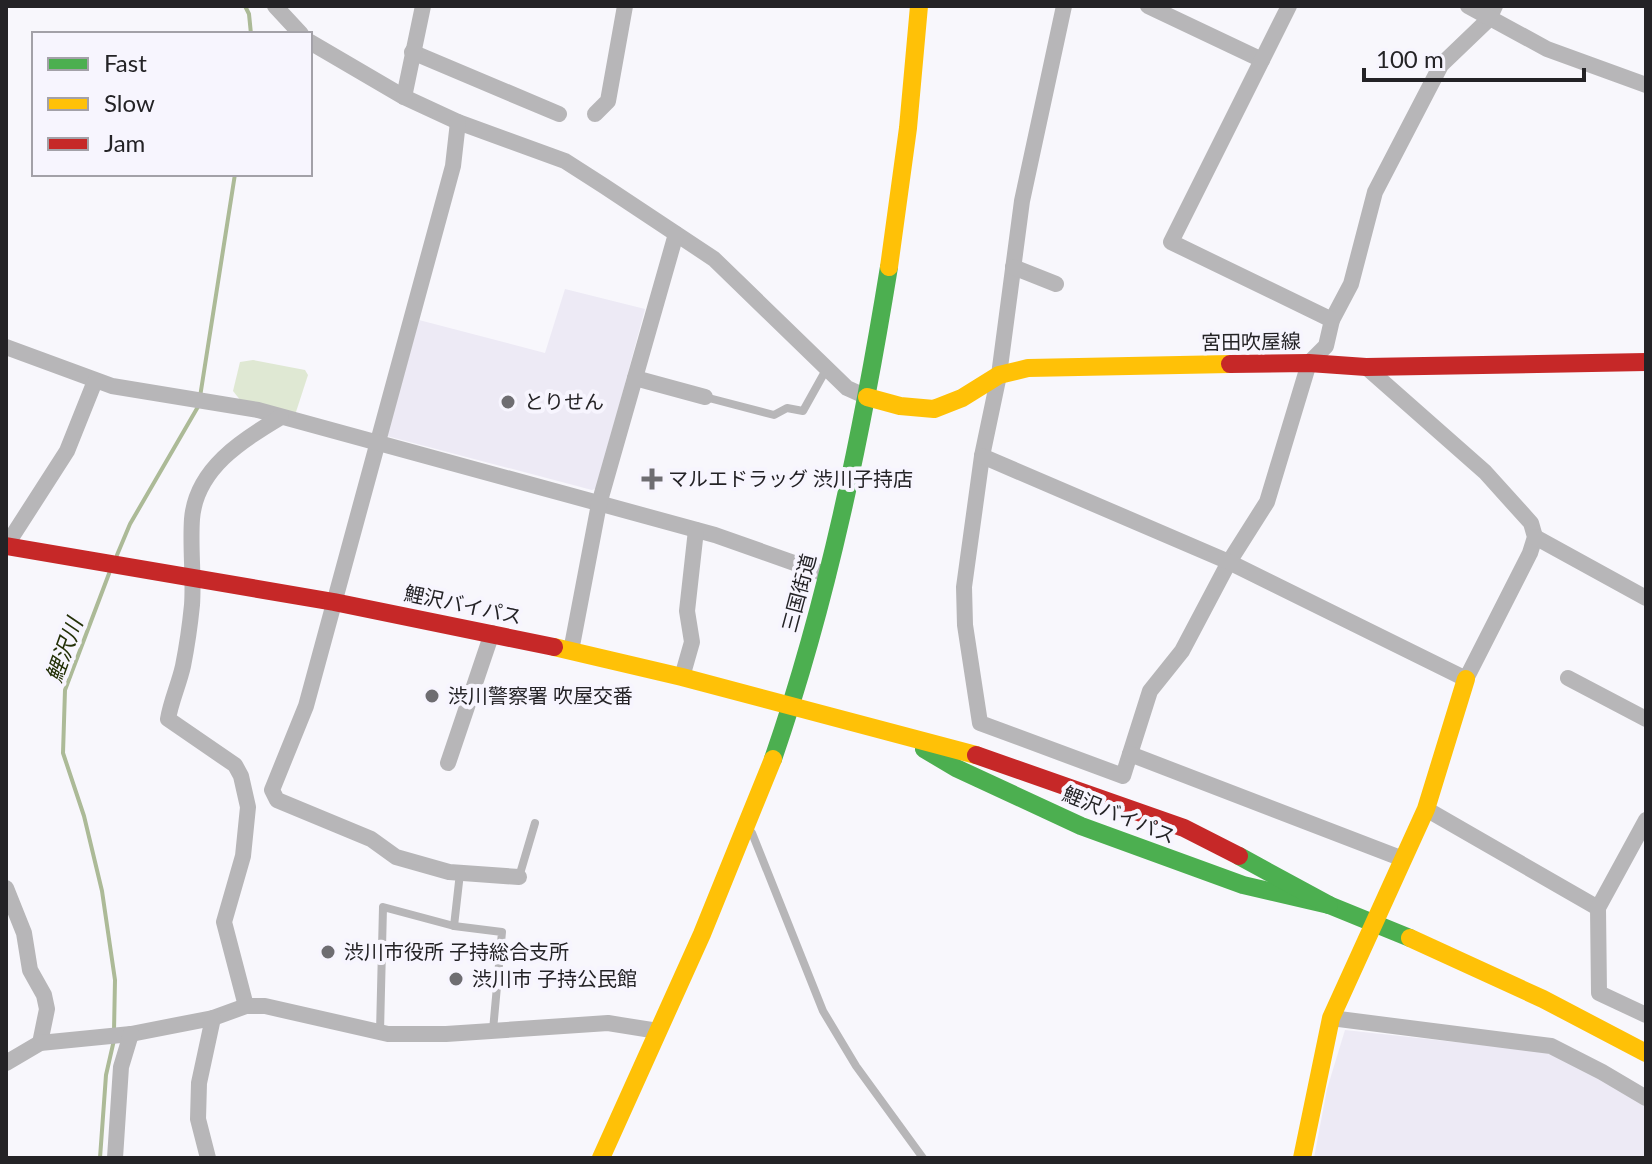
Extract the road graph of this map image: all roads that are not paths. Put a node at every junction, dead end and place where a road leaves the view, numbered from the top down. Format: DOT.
graph roads {
  1 [pos="275,6"];
  2 [pos="423,6"];
  3 [pos="625,6"];
  4 [pos="919,6"];
  5 [pos="1064,6"];
  6 [pos="1148,6"];
  7 [pos="1289,6"];
  8 [pos="1468,6"];
  9 [pos="1492,12"];
  10 [pos="299,32"];
  11 [pos="312,43"];
  12 [pos="412,52"];
  13 [pos="1262,60"];
  14 [pos="1646,85"];
  15 [pos="404,97"];
  16 [pos="559,114"];
  17 [pos="595,114"];
  18 [pos="458,122"];
  19 [pos="676,234"];
  20 [pos="1013,267"];
  21 [pos="1056,284"];
  22 [pos="1332,320"];
  23 [pos="6,347"];
  24 [pos="1646,362"];
  25 [pos="1309,363"];
  26 [pos="828,367"];
  27 [pos="1366,367"];
  28 [pos="999,375"];
  29 [pos="635,378"];
  30 [pos="95,381"];
  31 [pos="705,397"];
  32 [pos="867,397"];
  33 [pos="281,417"];
  34 [pos="378,444"];
  35 [pos="982,456"];
  36 [pos="599,504"];
  37 [pos="696,530"];
  38 [pos="1535,537"];
  39 [pos="6,546"];
  40 [pos="1229,562"];
  41 [pos="828,575"];
  42 [pos="192,578"];
  43 [pos="1646,598"];
  44 [pos="334,602"];
  45 [pos="492,633"];
  46 [pos="571,651"];
  47 [pos="682,677"];
  48 [pos="1568,678"];
  49 [pos="1466,679"];
  50 [pos="791,705"];
  51 [pos="1646,719"];
  52 [pos="905,737"];
  53 [pos="1130,754"];
  54 [pos="448,763"];
  55 [pos="1426,809"];
  56 [pos="1646,820"];
  57 [pos="535,823"];
  58 [pos="749,824"];
  59 [pos="1403,859"];
  60 [pos="460,872"];
  61 [pos="519,877"];
  62 [pos="6,888"];
  63 [pos="1329,905"];
  64 [pos="1598,908"];
  65 [pos="1374,921"];
  66 [pos="454,926"];
  67 [pos="246,1006"];
  68 [pos="1646,1015"];
  69 [pos="213,1018"];
  70 [pos="1331,1018"];
  71 [pos="493,1030"];
  72 [pos="658,1031"];
  73 [pos="380,1032"];
  74 [pos="127,1034"];
  75 [pos="40,1043"];
  76 [pos="1646,1053"];
  77 [pos="6,1063"];
  78 [pos="1646,1098"];
  79 [pos="115,1158"];
  80 [pos="208,1158"];
  81 [pos="601,1158"];
  82 [pos="923,1158"];
  83 [pos="1302,1158"];
  1 -- 10 [label="street"];
  2 -- 12 [label="street"];
  3 -- 17 [label="street"];
  4 -- 32 [label="main road, 三国街道"];
  5 -- 20 [label="street"];
  6 -- 13 [label="street"];
  7 -- 13 [label="street"];
  8 -- 9 [label="street"];
  9 -- 14 [label="street"];
  9 -- 22 [label="street"];
  11 -- 15 [label="street"];
  12 -- 15 [label="street"];
  12 -- 16 [label="street"];
  13 -- 22 [label="street"];
  15 -- 18 [label="street"];
  18 -- 19 [label="street"];
  18 -- 34 [label="street"];
  19 -- 26 [label="street"];
  19 -- 29 [label="street"];
  20 -- 21 [label="street"];
  20 -- 28 [label="street"];
  22 -- 25 [label="street"];
  23 -- 30 [label="street"];
  24 -- 27 [label="main road, 宮田吹屋線"];
  25 -- 27 [label="main road, 宮田吹屋線"];
  25 -- 28 [label="main road, 宮田吹屋線"];
  25 -- 40 [label="street"];
  26 -- 31 [label="lane"];
  26 -- 32 [label="street"];
  27 -- 38 [label="street"];
  28 -- 32 [label="main road, 宮田吹屋線"];
  28 -- 35 [label="street"];
  29 -- 31 [label="street"];
  29 -- 36 [label="street"];
  30 -- 33 [label="street"];
  30 -- 39 [label="street"];
  32 -- 41 [label="main road, 三国街道"];
  33 -- 34 [label="street"];
  33 -- 42 [label="street"];
  34 -- 36 [label="street"];
  34 -- 44 [label="street"];
  35 -- 40 [label="street"];
  35 -- 53 [label="street"];
  36 -- 37 [label="street"];
  36 -- 46 [label="street"];
  37 -- 41 [label="street"];
  37 -- 47 [label="street"];
  38 -- 43 [label="street"];
  38 -- 49 [label="street"];
  39 -- 42 [label="main road, 鯉沢バイパス"];
  40 -- 49 [label="street"];
  40 -- 53 [label="street"];
  41 -- 50 [label="main road, 三国街道"];
  42 -- 44 [label="main road, 鯉沢バイパス"];
  42 -- 67 [label="street"];
  44 -- 45 [label="main road, 鯉沢バイパス"];
  44 -- 60 [label="street"];
  45 -- 46 [label="main road, 鯉沢バイパス"];
  45 -- 54 [label="street"];
  46 -- 47 [label="main road, 鯉沢バイパス"];
  47 -- 50 [label="main road, 鯉沢バイパス"];
  48 -- 51 [label="street"];
  49 -- 55 [label="main road"];
  50 -- 52 [label="main road, 鯉沢バイパス"];
  50 -- 58 [label="main road, 三国街道"];
  52 -- 63 [label="main road, 鯉沢バイパス"];
  52 -- 63 [label="main road, 鯉沢バイパス"];
  53 -- 59 [label="street"];
  55 -- 59 [label="main road"];
  55 -- 64 [label="street"];
  56 -- 64 [label="street"];
  57 -- 61 [label="lane"];
  58 -- 72 [label="main road, 三国街道"];
  58 -- 82 [label="lane"];
  59 -- 65 [label="main road"];
  60 -- 61 [label="street"];
  60 -- 66 [label="lane"];
  62 -- 75 [label="street"];
  63 -- 65 [label="main road, 鯉沢バイパス"];
  64 -- 68 [label="street"];
  65 -- 70 [label="main road"];
  65 -- 76 [label="main road, 鯉沢バイパス"];
  66 -- 71 [label="lane"];
  66 -- 73 [label="lane"];
  67 -- 69 [label="street"];
  67 -- 73 [label="street"];
  69 -- 74 [label="street"];
  69 -- 80 [label="street"];
  70 -- 78 [label="street"];
  70 -- 83 [label="main road"];
  71 -- 72 [label="street"];
  71 -- 73 [label="street"];
  72 -- 81 [label="main road, 三国街道"];
  74 -- 75 [label="street"];
  74 -- 79 [label="street"];
  75 -- 77 [label="street"];
}
